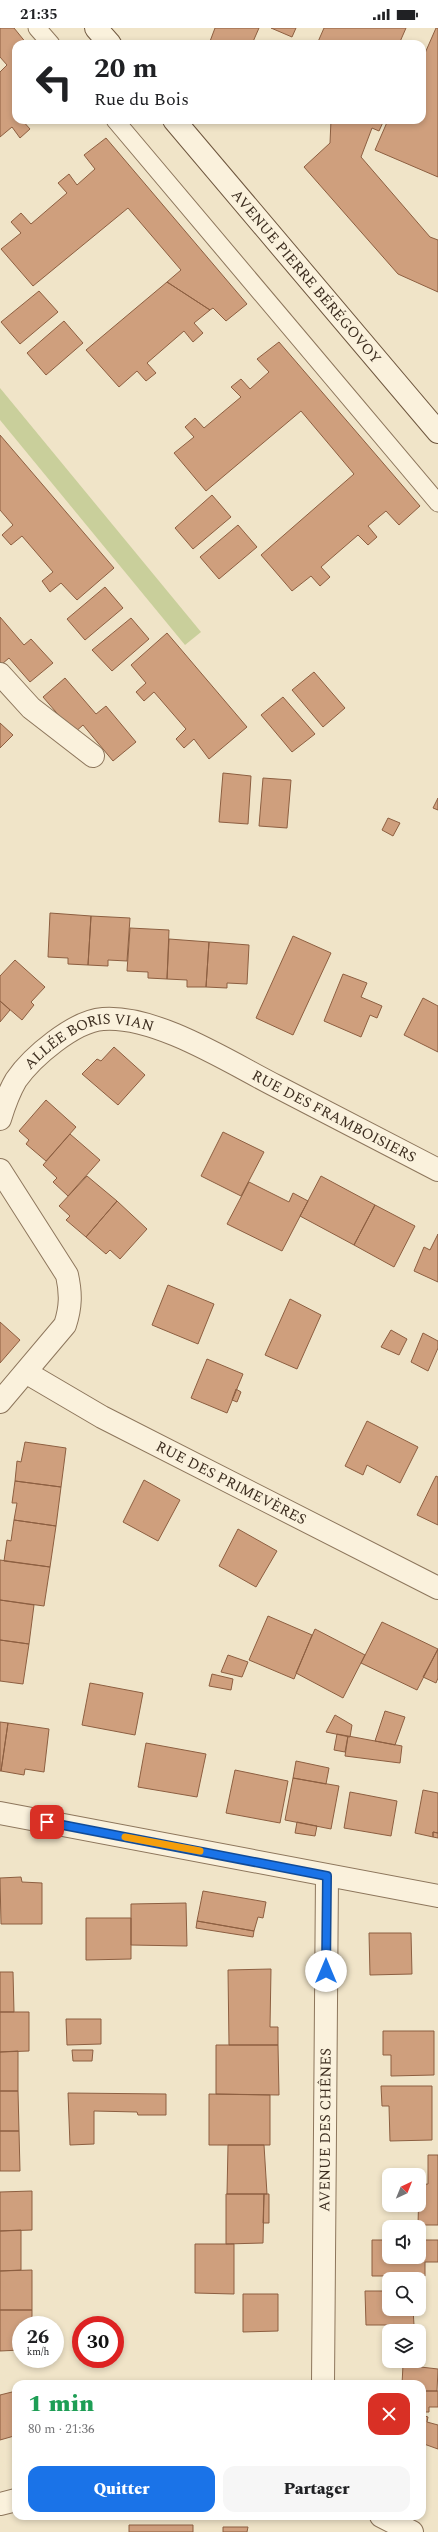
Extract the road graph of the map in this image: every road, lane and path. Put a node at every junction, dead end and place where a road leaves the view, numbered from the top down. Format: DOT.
graph roads {
  1 [pos="37,28"];
  2 [pos="96,28"];
  3 [pos="48,40"];
  4 [pos="106,40"];
  5 [pos="118,124"];
  6 [pos="177,124"];
  7 [pos="438,432"];
  8 [pos="438,503"];
  9 [pos="0,674"];
  10 [pos="93,756"];
  11 [pos="230,1062"];
  12 [pos="0,1120"];
  13 [pos="0,1170"];
  14 [pos="438,1170"];
  15 [pos="26,1373"];
  16 [pos="0,1402"];
  17 [pos="438,1588"];
  18 [pos="0,1813"];
  19 [pos="327,1876"];
  20 [pos="438,1896"];
  21 [pos="323,2380"];
  22 [pos="12,2501"];
  23 [pos="0,2504"];
  24 [pos="389,2520"];
  25 [pos="412,2532"];
  1 -- 3 [label="lane"];
  2 -- 4 [label="street"];
  5 -- 8 [label="lane"];
  6 -- 7 [label="street, AVENUE PIERRE BÉRÉGOVOY"];
  9 -- 10 [label="street"];
  11 -- 12 [label="street, ALLÉE BORIS VIAN"];
  11 -- 14 [label="street, RUE DES FRAMBOISIERS"];
  13 -- 15 [label="street"];
  15 -- 16 [label="street"];
  15 -- 17 [label="street, RUE DES PRIMEVÈRES"];
  18 -- 19 [label="street"];
  19 -- 20 [label="street"];
  19 -- 21 [label="street, AVENUE DES CHÊNES"];
  22 -- 23 [label="street"];
  24 -- 25 [label="street"];
}
